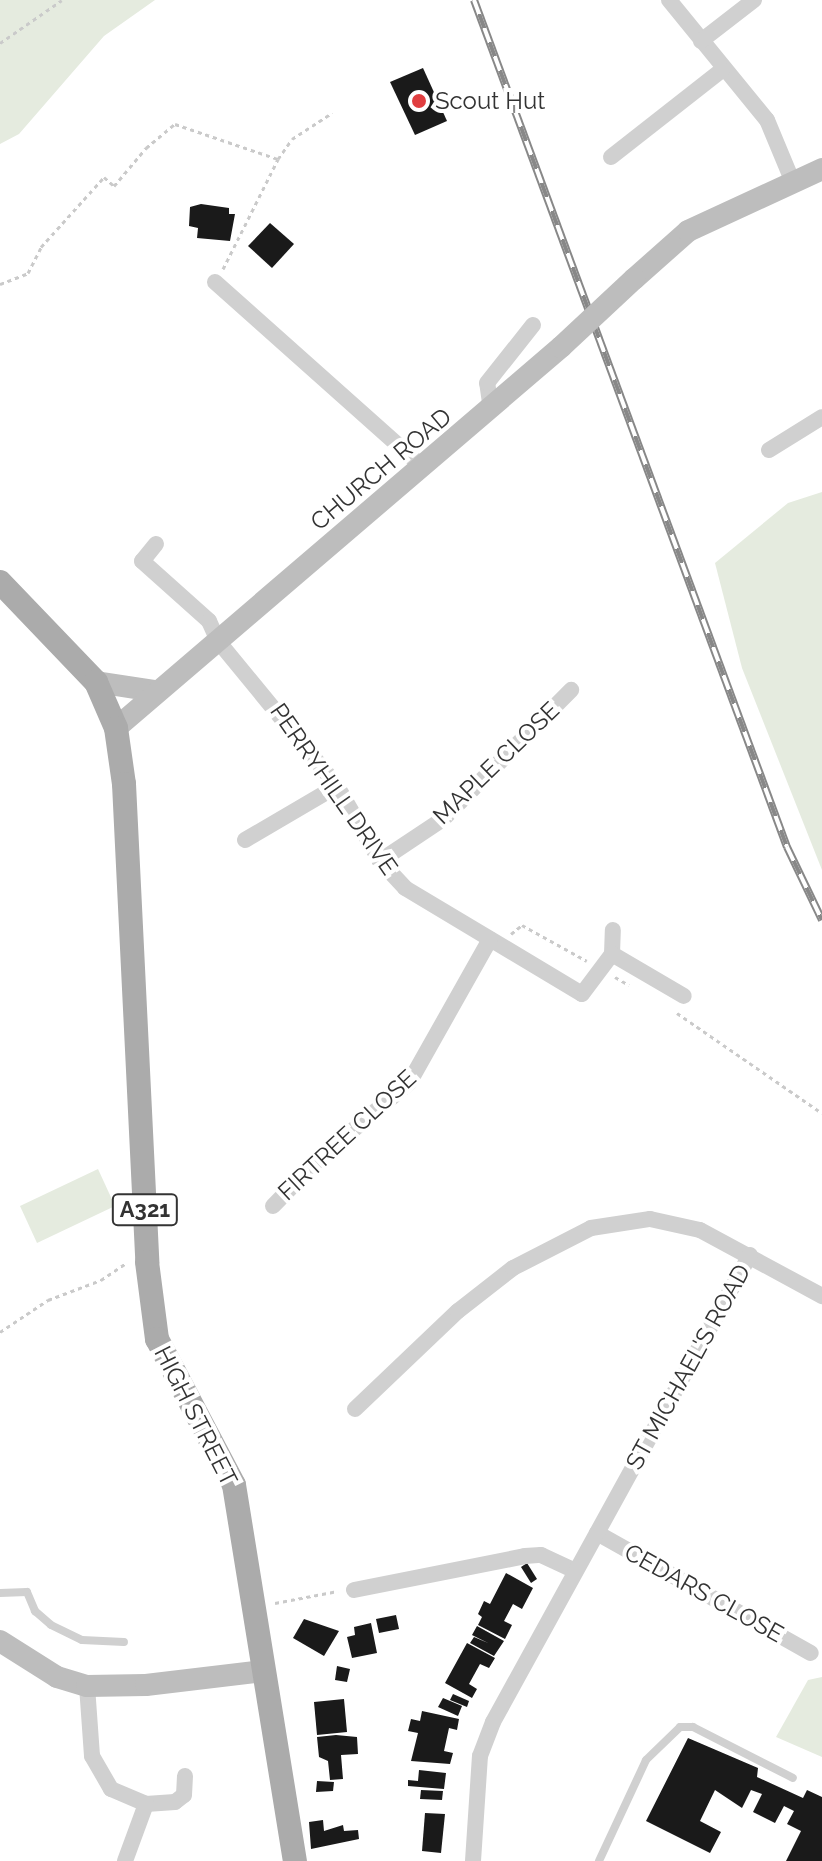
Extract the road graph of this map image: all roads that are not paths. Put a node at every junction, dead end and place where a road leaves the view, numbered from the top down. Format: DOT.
graph roads {
  1 [pos="669,0"];
  2 [pos="754,0"];
  3 [pos="701,41"];
  4 [pos="722,70"];
  5 [pos="611,157"];
  6 [pos="822,169"];
  7 [pos="792,180"];
  8 [pos="215,282"];
  9 [pos="533,325"];
  10 [pos="491,410"];
  11 [pos="822,417"];
  12 [pos="769,450"];
  13 [pos="423,467"];
  14 [pos="156,544"];
  15 [pos="0,582"];
  16 [pos="218,641"];
  17 [pos="96,682"];
  18 [pos="571,690"];
  19 [pos="155,691"];
  20 [pos="116,728"];
  21 [pos="337,786"];
  22 [pos="245,840"];
  23 [pos="380,861"];
  24 [pos="613,930"];
  25 [pos="490,939"];
  26 [pos="612,954"];
  27 [pos="684,996"];
  28 [pos="273,1206"];
  29 [pos="750,1255"];
  30 [pos="822,1296"];
  31 [pos="355,1409"];
  32 [pos="597,1533"];
  33 [pos="576,1571"];
  34 [pos="354,1590"];
  35 [pos="0,1593"];
  36 [pos="0,1641"];
  37 [pos="124,1642"];
  38 [pos="811,1653"];
  39 [pos="263,1671"];
  40 [pos="87,1686"];
  41 [pos="185,1776"];
  42 [pos="793,1778"];
  43 [pos="146,1804"];
  44 [pos="125,1861"];
  45 [pos="295,1861"];
  46 [pos="473,1861"];
  47 [pos="599,1861"];
  1 -- 3 [label="street"];
  2 -- 3 [label="street"];
  3 -- 4 [label="street"];
  4 -- 5 [label="street"];
  4 -- 7 [label="street"];
  6 -- 7 [label="street"];
  7 -- 10 [label="street, CHURCH ROAD, bridge"];
  8 -- 13 [label="street"];
  9 -- 10 [label="street"];
  10 -- 13 [label="street, CHURCH ROAD"];
  11 -- 12 [label="street"];
  13 -- 16 [label="street, CHURCH ROAD"];
  14 -- 16 [label="street, PERRYHILL DRIVE"];
  15 -- 17 [label="main road, A321"];
  16 -- 19 [label="street, CHURCH ROAD"];
  16 -- 21 [label="street, PERRYHILL DRIVE"];
  17 -- 19 [label="street"];
  17 -- 20 [label="main road, A321"];
  18 -- 23 [label="street, MAPLE CLOSE"];
  19 -- 20 [label="street, CHURCH ROAD"];
  20 -- 39 [label="main road, HIGH STREET / A321"];
  21 -- 22 [label="street"];
  21 -- 23 [label="street, PERRYHILL DRIVE"];
  23 -- 25 [label="street, PERRYHILL DRIVE"];
  24 -- 26 [label="street"];
  25 -- 26 [label="street, PERRYHILL DRIVE"];
  25 -- 28 [label="street, FIRTREE CLOSE"];
  26 -- 27 [label="street"];
  29 -- 30 [label="street"];
  29 -- 31 [label="street, ST MICHAEL'S ROAD"];
  29 -- 32 [label="street, ST MICHAEL'S ROAD"];
  32 -- 33 [label="street, ST MICHAEL'S ROAD"];
  32 -- 38 [label="street, CEDARS CLOSE"];
  33 -- 34 [label="street"];
  33 -- 46 [label="street, ST MICHAEL'S ROAD"];
  35 -- 37 [label="lane"];
  36 -- 40 [label="street"];
  39 -- 40 [label="street"];
  39 -- 45 [label="main road, HIGH STREET / A321"];
  40 -- 43 [label="street"];
  41 -- 43 [label="street"];
  42 -- 47 [label="lane"];
  43 -- 44 [label="street"];
}
